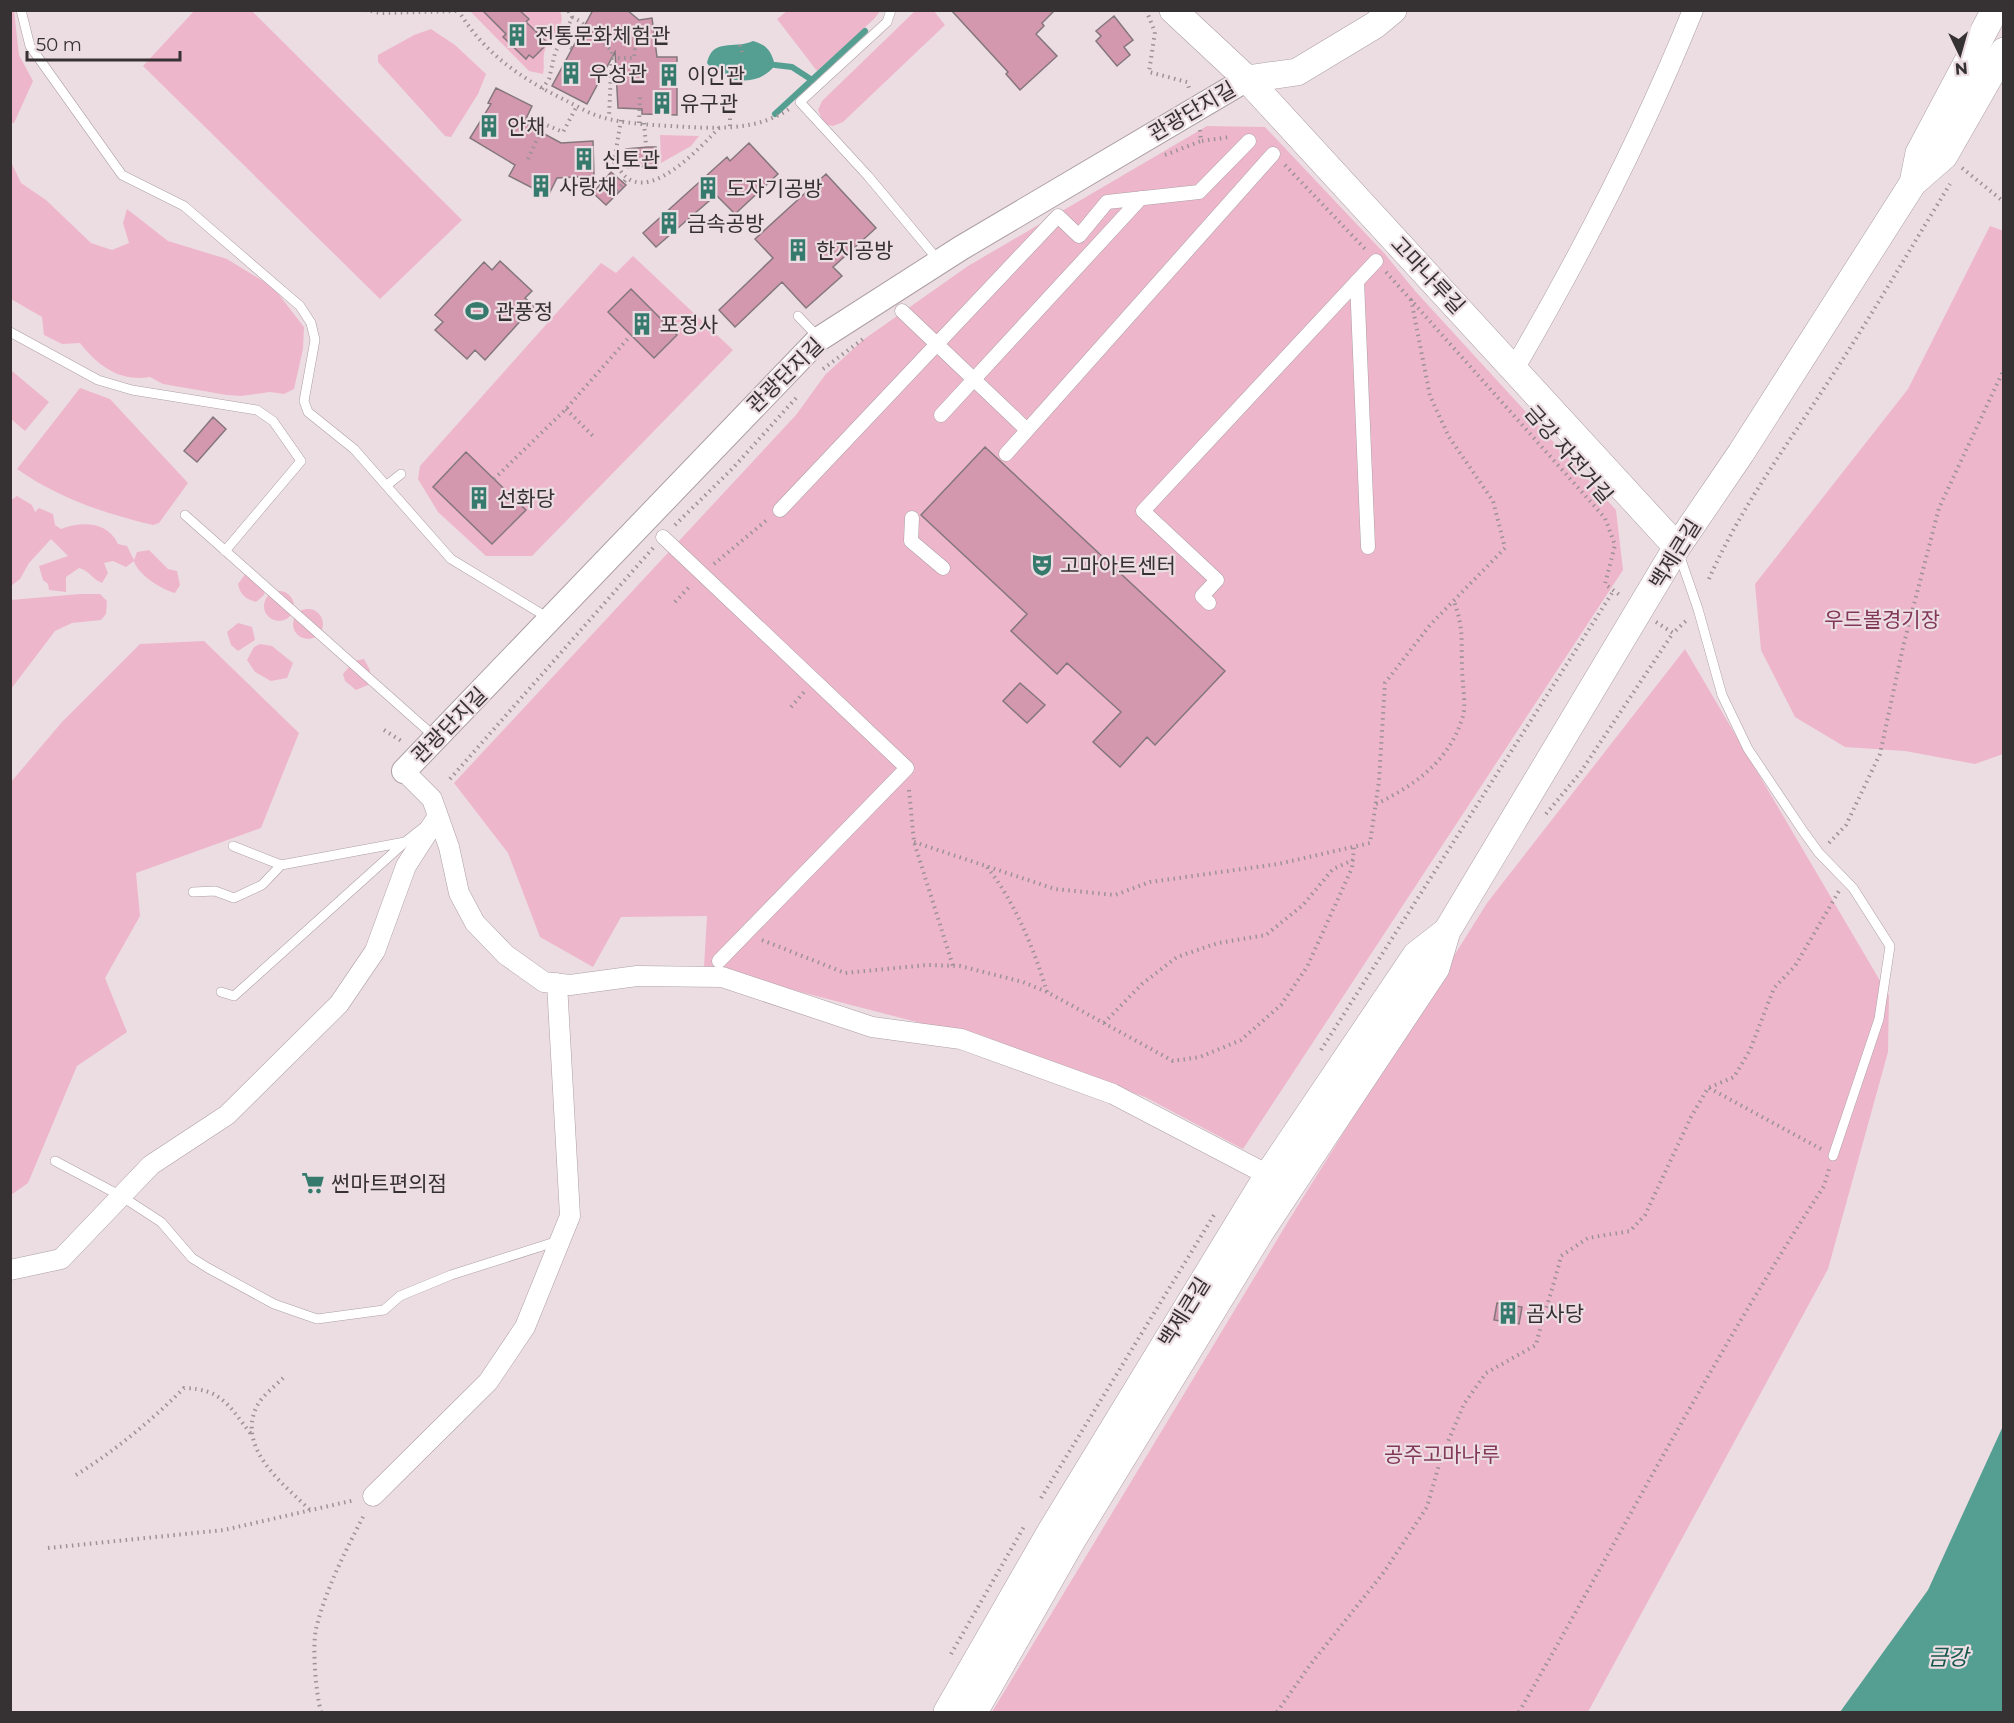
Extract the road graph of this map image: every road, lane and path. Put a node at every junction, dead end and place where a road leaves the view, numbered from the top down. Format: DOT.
graph roads {
  1 [pos="21,10"];
  2 [pos="365,10"];
  3 [pos="568,10"];
  4 [pos="891,10"];
  5 [pos="1146,10"];
  6 [pos="1173,10"];
  7 [pos="1393,10"];
  8 [pos="1693,10"];
  9 [pos="1995,10"];
  10 [pos="458,11"];
  11 [pos="572,17"];
  12 [pos="633,30"];
  13 [pos="561,40"];
  14 [pos="740,45"];
  15 [pos="575,51"];
  16 [pos="2004,51"];
  17 [pos="743,55"];
  18 [pos="612,58"];
  19 [pos="611,74"];
  20 [pos="590,75"];
  21 [pos="1247,79"];
  22 [pos="542,89"];
  23 [pos="640,97"];
  24 [pos="800,102"];
  25 [pos="577,105"];
  26 [pos="1196,109"];
  27 [pos="730,114"];
  28 [pos="609,117"];
  29 [pos="621,120"];
  30 [pos="642,123"];
  31 [pos="730,126"];
  32 [pos="720,127"];
  33 [pos="1201,141"];
  34 [pos="1249,141"];
  35 [pos="646,145"];
  36 [pos="1273,154"];
  37 [pos="1161,156"];
  38 [pos="1967,157"];
  39 [pos="528,159"];
  40 [pos="1961,166"];
  41 [pos="627,178"];
  42 [pos="1913,183"];
  43 [pos="617,191"];
  44 [pos="1141,198"];
  45 [pos="2004,202"];
  46 [pos="1376,261"];
  47 [pos="940,262"];
  48 [pos="1357,281"];
  49 [pos="1411,299"];
  50 [pos="902,311"];
  51 [pos="798,316"];
  52 [pos="10,332"];
  53 [pos="631,335"];
  54 [pos="865,338"];
  55 [pos="819,339"];
  56 [pos="937,344"];
  57 [pos="1514,369"];
  58 [pos="2004,369"];
  59 [pos="819,372"];
  60 [pos="974,379"];
  61 [pos="804,389"];
  62 [pos="566,409"];
  63 [pos="941,415"];
  64 [pos="1027,430"];
  65 [pos="593,436"];
  66 [pos="1006,454"];
  67 [pos="401,474"];
  68 [pos="494,479"];
  69 [pos="387,485"];
  70 [pos="780,510"];
  71 [pos="185,515"];
  72 [pos="912,518"];
  73 [pos="663,537"];
  74 [pos="1368,547"];
  75 [pos="1677,547"];
  76 [pos="225,551"];
  77 [pos="943,568"];
  78 [pos="701,574"];
  79 [pos="1709,579"];
  80 [pos="1454,601"];
  81 [pos="675,602"];
  82 [pos="1209,603"];
  83 [pos="1698,609"];
  84 [pos="1641,610"];
  85 [pos="552,620"];
  86 [pos="436,739"];
  87 [pos="907,768"];
  88 [pos="404,771"];
  89 [pos="450,779"];
  90 [pos="1376,804"];
  91 [pos="438,816"];
  92 [pos="405,842"];
  93 [pos="914,842"];
  94 [pos="233,846"];
  95 [pos="1354,847"];
  96 [pos="1819,853"];
  97 [pos="1353,860"];
  98 [pos="281,865"];
  99 [pos="986,866"];
  100 [pos="1845,880"];
  101 [pos="193,892"];
  102 [pos="1447,931"];
  103 [pos="760,939"];
  104 [pos="719,961"];
  105 [pos="953,966"];
  106 [pos="557,983"];
  107 [pos="220,992"];
  108 [pos="1047,992"];
  109 [pos="1104,1023"];
  110 [pos="1708,1088"];
  111 [pos="1833,1156"];
  112 [pos="55,1161"];
  113 [pos="1268,1175"];
  114 [pos="121,1196"];
  115 [pos="561,1240"];
  116 [pos="10,1270"];
  117 [pos="282,1378"];
  118 [pos="251,1434"];
  119 [pos="76,1475"];
  120 [pos="373,1496"];
  121 [pos="311,1510"];
  122 [pos="48,1548"];
  123 [pos="321,1713"];
  124 [pos="947,1713"];
  125 [pos="974,1713"];
  126 [pos="1276,1713"];
  127 [pos="1519,1713"];
  1 -- 69 [label="lane"];
  2 -- 10 [label="path"];
  3 -- 11 [label="path"];
  4 -- 24 [label="lane"];
  5 -- 26 [label="path"];
  6 -- 21 [label="main road, 고마나루길"];
  7 -- 21 [label="main road"];
  8 -- 57 [label="street"];
  9 -- 42 [label="main road, 백제큰길"];
  10 -- 22 [label="path"];
  11 -- 13 [label="path"];
  11 -- 18 [label="path"];
  12 -- 18 [label="path"];
  13 -- 15 [label="path"];
  13 -- 22 [label="path"];
  14 -- 17 [label="path"];
  16 -- 42 [label="main road, 백제큰길"];
  18 -- 19 [label="path"];
  19 -- 20 [label="path"];
  19 -- 28 [label="path"];
  21 -- 26 [label="street, 관광단지길"];
  21 -- 57 [label="main road, 고마나루길"];
  22 -- 25 [label="path"];
  23 -- 30 [label="path"];
  24 -- 31 [label="path"];
  24 -- 47 [label="lane"];
  25 -- 28 [label="path"];
  25 -- 39 [label="path"];
  26 -- 33 [label="path"];
  26 -- 47 [label="street, 관광단지길"];
  27 -- 31 [label="path"];
  28 -- 29 [label="path"];
  29 -- 30 [label="path"];
  29 -- 41 [label="path"];
  30 -- 32 [label="path"];
  30 -- 35 [label="path"];
  31 -- 32 [label="path"];
  32 -- 41 [label="path"];
  33 -- 34 [label="path"];
  33 -- 37 [label="path"];
  34 -- 44 [label="street"];
  36 -- 46 [label="path, 금강 자전거길"];
  36 -- 64 [label="street"];
  38 -- 40 [label="path"];
  40 -- 45 [label="path"];
  40 -- 79 [label="path"];
  41 -- 43 [label="path"];
  42 -- 75 [label="main road, 백제큰길"];
  44 -- 56 [label="street"];
  44 -- 60 [label="street"];
  46 -- 48 [label="street"];
  46 -- 49 [label="path, 금강 자전거길"];
  47 -- 55 [label="street, 관광단지길"];
  48 -- 74 [label="street"];
  48 -- 82 [label="street"];
  49 -- 80 [label="path"];
  49 -- 84 [label="path, 금강 자전거길"];
  50 -- 56 [label="street"];
  51 -- 55 [label="lane"];
  52 -- 76 [label="lane"];
  53 -- 62 [label="path"];
  54 -- 59 [label="path"];
  55 -- 85 [label="street, 관광단지길"];
  56 -- 60 [label="street"];
  56 -- 70 [label="street"];
  57 -- 75 [label="main road, 고마나루길"];
  58 -- 96 [label="path"];
  60 -- 63 [label="street"];
  60 -- 64 [label="street"];
  61 -- 73 [label="path"];
  62 -- 65 [label="path"];
  62 -- 68 [label="path"];
  64 -- 66 [label="street"];
  67 -- 69 [label="lane"];
  69 -- 85 [label="lane"];
  70 -- 78 [label="path"];
  71 -- 76 [label="lane"];
  72 -- 77 [label="street"];
  73 -- 78 [label="street"];
  73 -- 89 [label="path"];
  75 -- 83 [label="lane"];
  75 -- 84 [label="main road, 백제큰길"];
  76 -- 86 [label="lane"];
  78 -- 81 [label="path"];
  78 -- 87 [label="street"];
  80 -- 90 [label="path"];
  80 -- 90 [label="path"];
  83 -- 84 [label="path, 금강 자전거길"];
  83 -- 96 [label="lane"];
  84 -- 102 [label="main road, 백제큰길"];
  85 -- 86 [label="street, 관광단지길"];
  86 -- 88 [label="street, 관광단지길"];
  87 -- 93 [label="path"];
  87 -- 104 [label="street"];
  88 -- 91 [label="street"];
  90 -- 95 [label="path"];
  91 -- 92 [label="lane"];
  91 -- 106 [label="street"];
  91 -- 114 [label="street"];
  92 -- 98 [label="lane"];
  92 -- 107 [label="lane"];
  93 -- 99 [label="path"];
  93 -- 105 [label="path"];
  94 -- 98 [label="lane"];
  95 -- 97 [label="path"];
  95 -- 99 [label="path"];
  96 -- 100 [label="lane"];
  97 -- 109 [label="path"];
  97 -- 109 [label="path"];
  98 -- 101 [label="lane"];
  99 -- 108 [label="path"];
  100 -- 110 [label="path"];
  100 -- 111 [label="lane"];
  102 -- 113 [label="main road, 백제큰길"];
  102 -- 125 [label="main road, 백제큰길"];
  103 -- 105 [label="path"];
  105 -- 108 [label="path"];
  106 -- 113 [label="street"];
  106 -- 115 [label="street"];
  108 -- 109 [label="path"];
  110 -- 111 [label="path"];
  110 -- 126 [label="path"];
  111 -- 127 [label="path"];
  112 -- 114 [label="lane"];
  113 -- 124 [label="main road, 백제큰길"];
  114 -- 115 [label="lane"];
  114 -- 116 [label="street"];
  115 -- 120 [label="street"];
  117 -- 118 [label="path"];
  118 -- 119 [label="path"];
  118 -- 121 [label="path"];
  120 -- 121 [label="path"];
  120 -- 123 [label="path"];
  121 -- 122 [label="path"];
}
